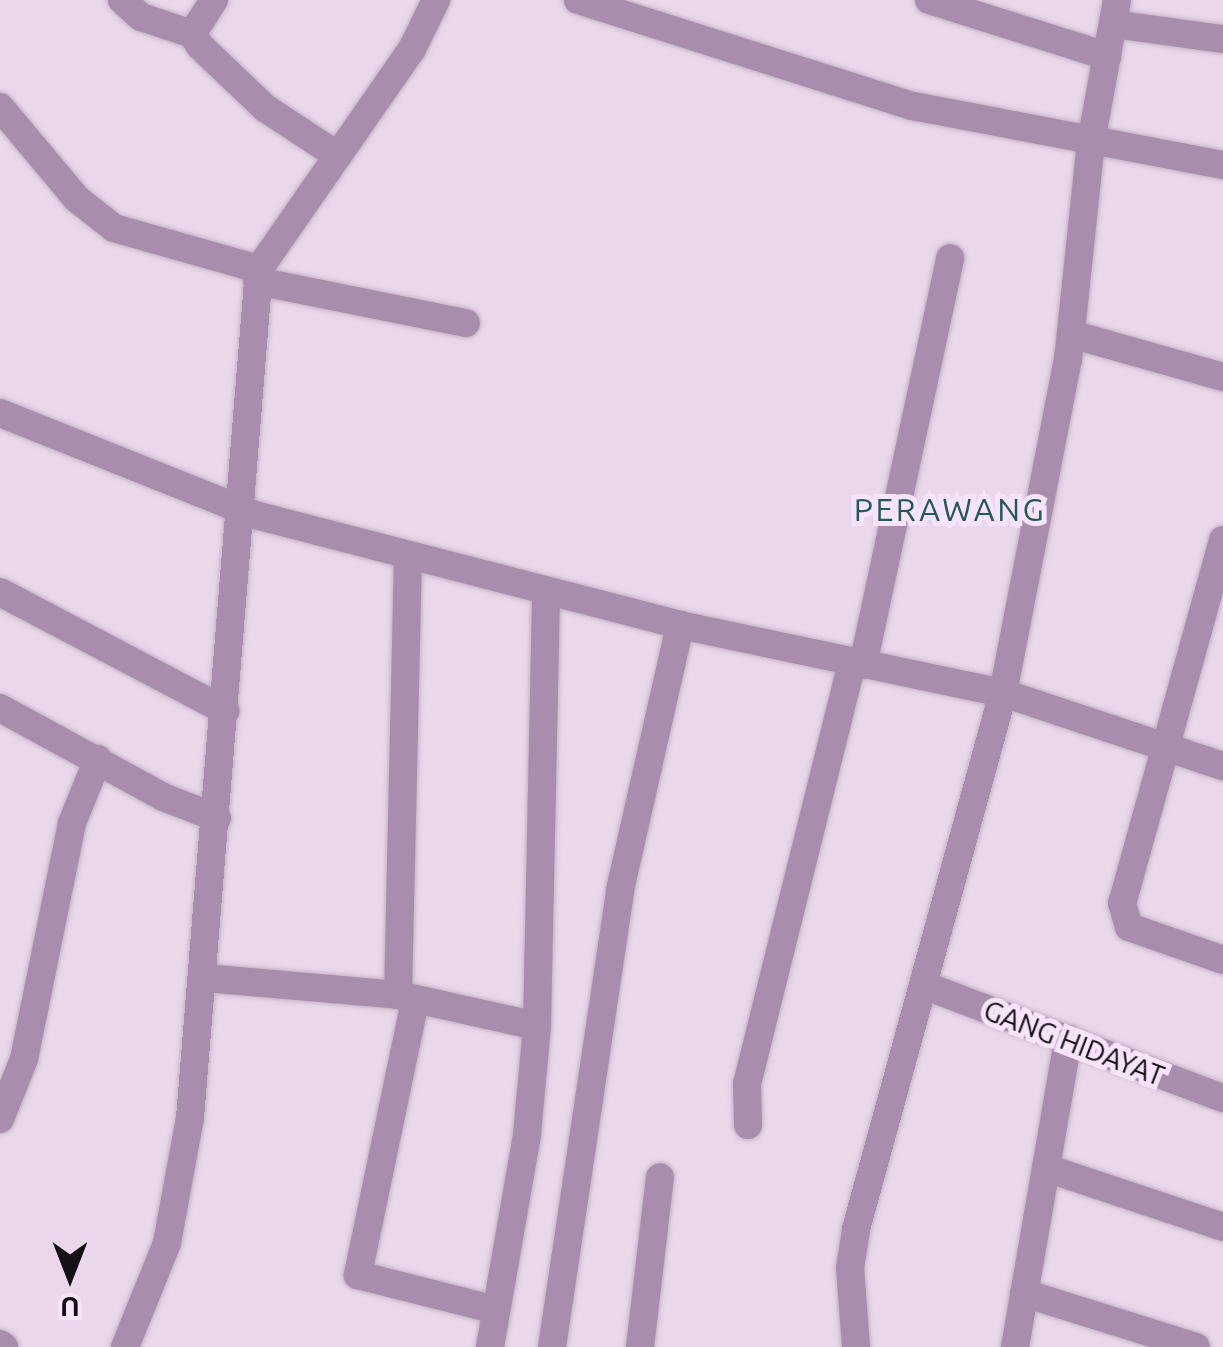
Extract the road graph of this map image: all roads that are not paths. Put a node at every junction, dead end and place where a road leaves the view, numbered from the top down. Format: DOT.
graph roads {
  1 [pos="122,0"];
  2 [pos="214,0"];
  3 [pos="436,0"];
  4 [pos="578,0"];
  5 [pos="929,0"];
  6 [pos="1115,12"];
  7 [pos="192,34"];
  8 [pos="1223,39"];
  9 [pos="1107,56"];
  10 [pos="0,106"];
  11 [pos="1092,142"];
  12 [pos="338,156"];
  13 [pos="1223,165"];
  14 [pos="950,258"];
  15 [pos="258,275"];
  16 [pos="466,323"];
  17 [pos="1071,334"];
  18 [pos="1223,377"];
  19 [pos="0,414"];
  20 [pos="242,510"];
  21 [pos="1223,540"];
  22 [pos="408,557"];
  23 [pos="0,592"];
  24 [pos="546,593"];
  25 [pos="680,625"];
  26 [pos="858,663"];
  27 [pos="1003,693"];
  28 [pos="0,708"];
  29 [pos="226,710"];
  30 [pos="1167,749"];
  31 [pos="98,759"];
  32 [pos="1223,766"];
  33 [pos="216,818"];
  34 [pos="1223,960"];
  35 [pos="204,978"];
  36 [pos="926,986"];
  37 [pos="406,998"];
  38 [pos="537,1026"];
  39 [pos="1068,1040"];
  40 [pos="1223,1098"];
  41 [pos="0,1119"];
  42 [pos="748,1125"];
  43 [pos="1046,1168"];
  44 [pos="660,1178"];
  45 [pos="1223,1227"];
  46 [pos="1024,1293"];
  47 [pos="496,1310"];
  48 [pos="125,1347"];
  49 [pos="490,1347"];
  50 [pos="552,1347"];
  51 [pos="640,1347"];
  52 [pos="856,1347"];
  53 [pos="1014,1347"];
  54 [pos="1196,1347"];
  1 -- 7 [label="street"];
  2 -- 7 [label="street"];
  3 -- 12 [label="street"];
  4 -- 11 [label="street"];
  5 -- 9 [label="street"];
  6 -- 8 [label="street"];
  6 -- 9 [label="street"];
  7 -- 12 [label="street"];
  9 -- 11 [label="street"];
  10 -- 15 [label="street"];
  11 -- 13 [label="street"];
  11 -- 17 [label="street"];
  12 -- 15 [label="street"];
  14 -- 26 [label="street"];
  15 -- 16 [label="street"];
  15 -- 20 [label="street"];
  17 -- 18 [label="street"];
  17 -- 27 [label="street"];
  19 -- 20 [label="street"];
  20 -- 22 [label="street"];
  20 -- 29 [label="street"];
  21 -- 30 [label="street"];
  22 -- 24 [label="street"];
  22 -- 37 [label="street"];
  23 -- 29 [label="street"];
  24 -- 25 [label="street"];
  24 -- 38 [label="street"];
  25 -- 26 [label="street"];
  25 -- 50 [label="street"];
  26 -- 27 [label="street"];
  26 -- 42 [label="street"];
  27 -- 30 [label="street"];
  27 -- 36 [label="street"];
  28 -- 31 [label="street"];
  29 -- 33 [label="street"];
  30 -- 32 [label="street"];
  30 -- 34 [label="street"];
  31 -- 33 [label="street"];
  31 -- 41 [label="street"];
  33 -- 35 [label="street"];
  35 -- 37 [label="street"];
  35 -- 48 [label="street"];
  36 -- 39 [label="street, GANG HIDAYAT"];
  36 -- 52 [label="street"];
  37 -- 38 [label="street"];
  37 -- 47 [label="street"];
  38 -- 47 [label="street"];
  39 -- 40 [label="street, GANG HIDAYAT"];
  39 -- 43 [label="street"];
  43 -- 45 [label="street"];
  43 -- 46 [label="street"];
  44 -- 51 [label="street"];
  46 -- 53 [label="street"];
  46 -- 54 [label="street"];
  47 -- 49 [label="street"];
}
